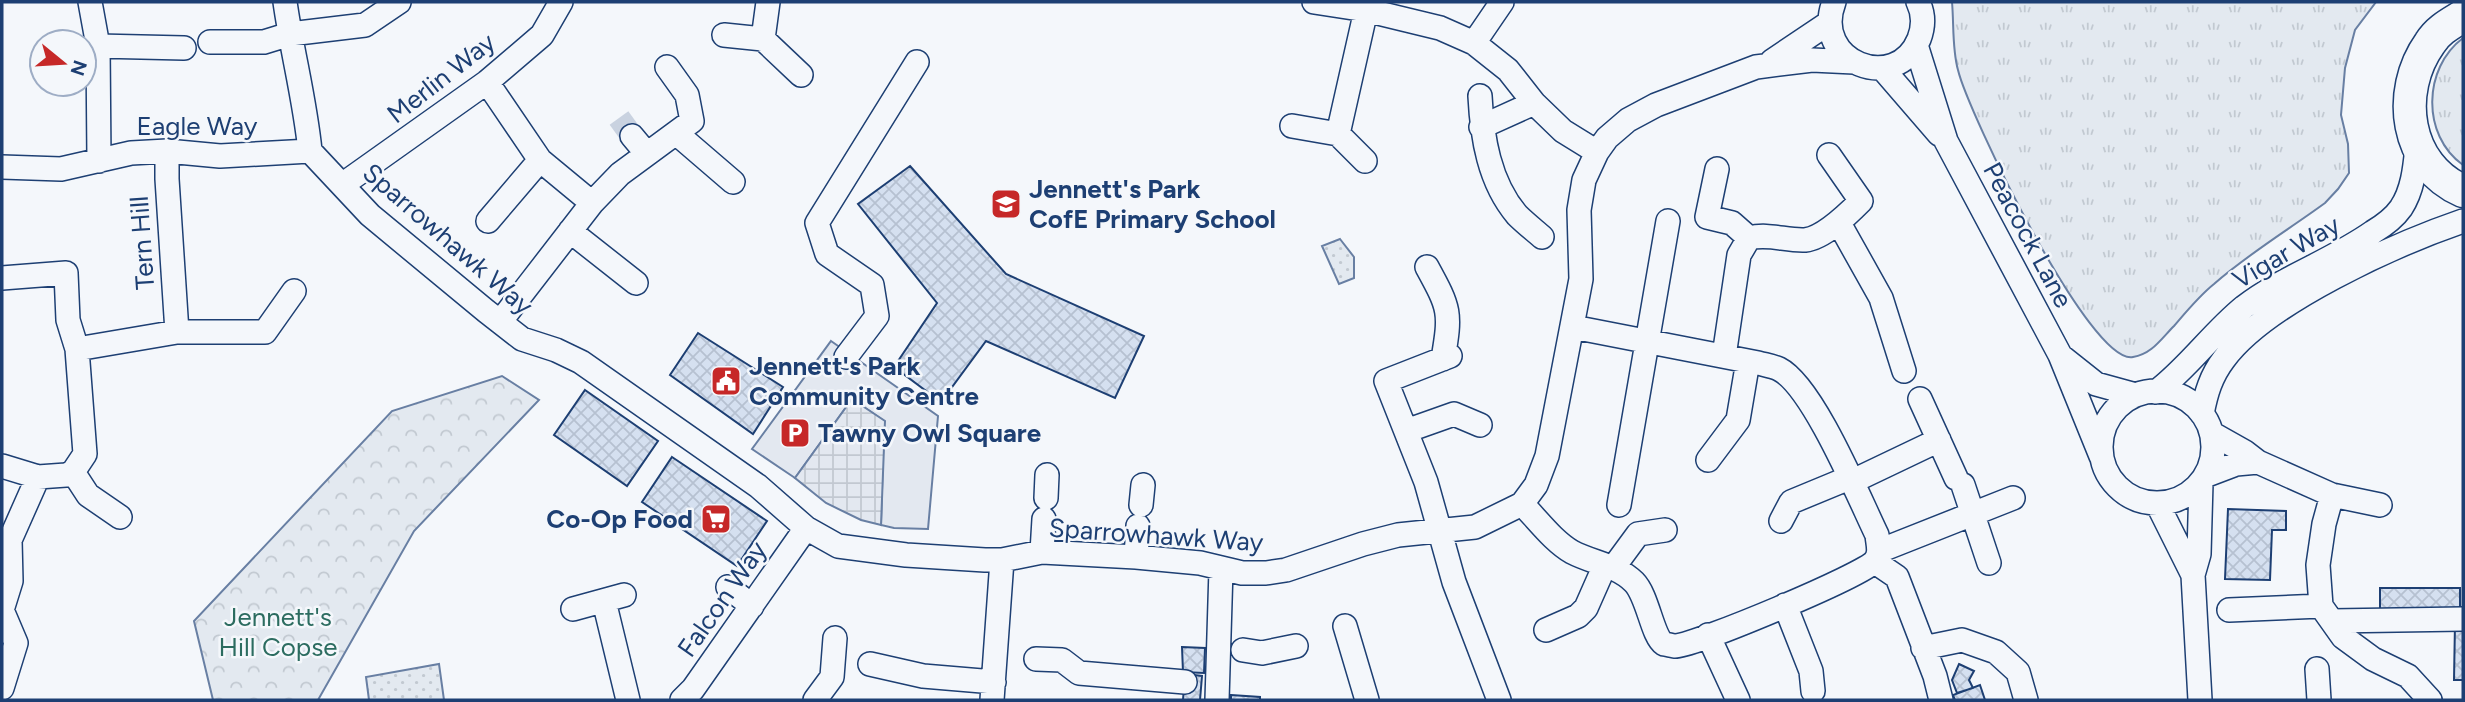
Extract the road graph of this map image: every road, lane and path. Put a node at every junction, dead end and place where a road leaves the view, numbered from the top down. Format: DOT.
graph roads {
  1 [pos="90,2"];
  2 [pos="285,2"];
  3 [pos="399,2"];
  4 [pos="561,2"];
  5 [pos="768,2"];
  6 [pos="1320,2"];
  7 [pos="1502,2"];
  8 [pos="1918,2"];
  9 [pos="1366,10"];
  10 [pos="1832,12"];
  11 [pos="2454,16"];
  12 [pos="95,28"];
  13 [pos="290,34"];
  14 [pos="724,36"];
  15 [pos="763,39"];
  16 [pos="210,42"];
  17 [pos="1474,43"];
  18 [pos="1916,45"];
  19 [pos="98,46"];
  20 [pos="184,48"];
  21 [pos="917,62"];
  22 [pos="1854,62"];
  23 [pos="1766,64"];
  24 [pos="667,67"];
  25 [pos="1882,68"];
  26 [pos="801,75"];
  27 [pos="487,82"];
  28 [pos="1480,96"];
  29 [pos="1534,103"];
  30 [pos="1292,126"];
  31 [pos="1481,127"];
  32 [pos="676,133"];
  33 [pos="1338,134"];
  34 [pos="632,136"];
  35 [pos="1946,141"];
  36 [pos="2417,147"];
  37 [pos="167,151"];
  38 [pos="310,151"];
  39 [pos="1597,152"];
  40 [pos="647,154"];
  41 [pos="1829,155"];
  42 [pos="540,160"];
  43 [pos="1364,161"];
  44 [pos="99,162"];
  45 [pos="2,167"];
  46 [pos="1717,169"];
  47 [pos="733,182"];
  48 [pos="342,186"];
  49 [pos="2463,191"];
  50 [pos="592,203"];
  51 [pos="2463,220"];
  52 [pos="1668,221"];
  53 [pos="488,222"];
  54 [pos="1839,223"];
  55 [pos="570,231"];
  56 [pos="1542,237"];
  57 [pos="1749,238"];
  58 [pos="1427,267"];
  59 [pos="2,278"];
  60 [pos="636,283"];
  61 [pos="294,291"];
  62 [pos="499,322"];
  63 [pos="1573,327"];
  64 [pos="177,332"];
  65 [pos="1647,341"];
  66 [pos="77,349"];
  67 [pos="2060,355"];
  68 [pos="1724,356"];
  69 [pos="846,357"];
  70 [pos="1748,361"];
  71 [pos="1904,371"];
  72 [pos="2146,393"];
  73 [pos="1920,399"];
  74 [pos="2207,424"];
  75 [pos="1480,425"];
  76 [pos="1406,431"];
  77 [pos="1939,440"];
  78 [pos="2101,456"];
  79 [pos="1707,460"];
  80 [pos="2258,462"];
  81 [pos="2,466"];
  82 [pos="73,472"];
  83 [pos="38,477"];
  84 [pos="2204,479"];
  85 [pos="1850,480"];
  86 [pos="2332,495"];
  87 [pos="1046,497"];
  88 [pos="2012,498"];
  89 [pos="2157,503"];
  90 [pos="1522,504"];
  91 [pos="1141,505"];
  92 [pos="1619,505"];
  93 [pos="2379,505"];
  94 [pos="1973,516"];
  95 [pos="120,517"];
  96 [pos="1781,521"];
  97 [pos="806,528"];
  98 [pos="1441,529"];
  99 [pos="1665,530"];
  100 [pos="1042,552"];
  101 [pos="1136,557"];
  102 [pos="1877,557"];
  103 [pos="1002,561"];
  104 [pos="1989,563"];
  105 [pos="1609,567"];
  106 [pos="1221,569"];
  107 [pos="2193,575"];
  108 [pos="728,587"];
  109 [pos="1785,605"];
  110 [pos="752,606"];
  111 [pos="573,609"];
  112 [pos="2229,610"];
  113 [pos="2327,613"];
  114 [pos="2463,619"];
  115 [pos="1345,626"];
  116 [pos="1546,630"];
  117 [pos="1708,635"];
  118 [pos="835,638"];
  119 [pos="1296,646"];
  120 [pos="1923,648"];
  121 [pos="1231,649"];
  122 [pos="1036,659"];
  123 [pos="870,664"];
  124 [pos="2317,669"];
  125 [pos="1205,687"];
  126 [pos="2,688"];
  127 [pos="993,691"];
  128 [pos="1813,691"];
  129 [pos="694,696"];
  130 [pos="628,700"];
  131 [pos="814,700"];
  132 [pos="1367,700"];
  133 [pos="1499,700"];
  134 [pos="1738,700"];
  135 [pos="1941,700"];
  136 [pos="2026,700"];
  137 [pos="2200,700"];
  138 [pos="2319,700"];
  139 [pos="2430,700"];
  1 -- 12 [label="street"];
  2 -- 13 [label="street"];
  3 -- 13 [label="street"];
  4 -- 27 [label="street, Merlin Way"];
  5 -- 15 [label="street"];
  6 -- 9 [label="street"];
  7 -- 17 [label="street"];
  8 -- 18 [label="street"];
  9 -- 17 [label="street"];
  9 -- 33 [label="street"];
  10 -- 22 [label="street"];
  10 -- 23 [label="street"];
  11 -- 36 [label="highway"];
  13 -- 16 [label="street"];
  13 -- 38 [label="street"];
  14 -- 15 [label="street"];
  15 -- 26 [label="street"];
  17 -- 29 [label="street"];
  18 -- 25 [label="street"];
  18 -- 35 [label="street, Peacock Lane"];
  19 -- 20 [label="street"];
  19 -- 44 [label="street"];
  21 -- 69 [label="street"];
  22 -- 23 [label="street"];
  22 -- 25 [label="street"];
  23 -- 39 [label="street"];
  24 -- 32 [label="street"];
  25 -- 35 [label="street, Peacock Lane"];
  27 -- 42 [label="street"];
  27 -- 48 [label="street, Merlin Way"];
  28 -- 31 [label="street"];
  29 -- 31 [label="street"];
  29 -- 39 [label="street"];
  30 -- 33 [label="street"];
  31 -- 56 [label="street"];
  32 -- 40 [label="street"];
  32 -- 47 [label="street"];
  33 -- 43 [label="street"];
  34 -- 40 [label="street"];
  35 -- 67 [label="street, Peacock Lane"];
  36 -- 49 [label="highway"];
  36 -- 72 [label="street, Vigar Way"];
  37 -- 38 [label="street, Eagle Way"];
  37 -- 44 [label="street, Eagle Way"];
  37 -- 64 [label="street, Tern Hill"];
  38 -- 48 [label="street, Sparrowhawk Way"];
  39 -- 63 [label="street"];
  40 -- 50 [label="street"];
  41 -- 54 [label="street"];
  42 -- 50 [label="street"];
  42 -- 53 [label="street"];
  44 -- 45 [label="street, Eagle Way"];
  46 -- 57 [label="street"];
  48 -- 62 [label="street, Sparrowhawk Way"];
  50 -- 55 [label="street"];
  51 -- 74 [label="street, Vigar Way"];
  52 -- 65 [label="street"];
  54 -- 57 [label="street"];
  54 -- 71 [label="street"];
  55 -- 60 [label="street"];
  55 -- 62 [label="street"];
  57 -- 68 [label="street"];
  58 -- 76 [label="street"];
  59 -- 66 [label="street"];
  61 -- 64 [label="street"];
  62 -- 97 [label="street, Sparrowhawk Way"];
  63 -- 65 [label="street"];
  63 -- 90 [label="street"];
  64 -- 66 [label="street"];
  65 -- 68 [label="street"];
  65 -- 92 [label="street"];
  66 -- 82 [label="street"];
  67 -- 72 [label="street, Peacock Lane"];
  67 -- 78 [label="street, Peacock Lane"];
  68 -- 70 [label="street"];
  70 -- 79 [label="street"];
  70 -- 85 [label="street"];
  72 -- 74 [label="street"];
  72 -- 78 [label="street"];
  73 -- 77 [label="street"];
  74 -- 80 [label="street"];
  74 -- 84 [label="street"];
  75 -- 76 [label="street"];
  76 -- 98 [label="street"];
  77 -- 85 [label="street"];
  77 -- 94 [label="street"];
  78 -- 89 [label="street"];
  80 -- 84 [label="street"];
  80 -- 86 [label="street"];
  81 -- 83 [label="street"];
  82 -- 83 [label="street"];
  82 -- 95 [label="street"];
  83 -- 126 [label="street"];
  84 -- 89 [label="street"];
  84 -- 107 [label="street"];
  85 -- 96 [label="street"];
  85 -- 102 [label="street"];
  86 -- 93 [label="street"];
  86 -- 113 [label="street"];
  87 -- 100 [label="street"];
  88 -- 94 [label="street"];
  89 -- 107 [label="street"];
  90 -- 98 [label="street, Sparrowhawk Way"];
  90 -- 105 [label="street"];
  91 -- 101 [label="street"];
  94 -- 102 [label="street"];
  94 -- 104 [label="street"];
  97 -- 103 [label="street, Sparrowhawk Way"];
  97 -- 110 [label="street, Falcon Way"];
  98 -- 106 [label="street, Sparrowhawk Way"];
  98 -- 133 [label="street"];
  99 -- 105 [label="street"];
  100 -- 101 [label="street, Sparrowhawk Way"];
  100 -- 103 [label="street, Sparrowhawk Way"];
  101 -- 106 [label="street, Sparrowhawk Way"];
  102 -- 109 [label="street"];
  102 -- 120 [label="street"];
  103 -- 127 [label="street"];
  105 -- 116 [label="street"];
  105 -- 117 [label="street"];
  106 -- 121 [label="street"];
  107 -- 137 [label="street"];
  108 -- 110 [label="street"];
  109 -- 117 [label="street"];
  109 -- 128 [label="street"];
  110 -- 129 [label="street, Falcon Way"];
  111 -- 130 [label="street"];
  112 -- 113 [label="street"];
  113 -- 114 [label="street"];
  113 -- 139 [label="street"];
  115 -- 132 [label="street"];
  117 -- 134 [label="street"];
  118 -- 131 [label="street"];
  119 -- 121 [label="street"];
  120 -- 135 [label="street"];
  120 -- 136 [label="street"];
  121 -- 125 [label="street"];
  122 -- 125 [label="street"];
  123 -- 127 [label="street"];
  124 -- 138 [label="street"];
}
